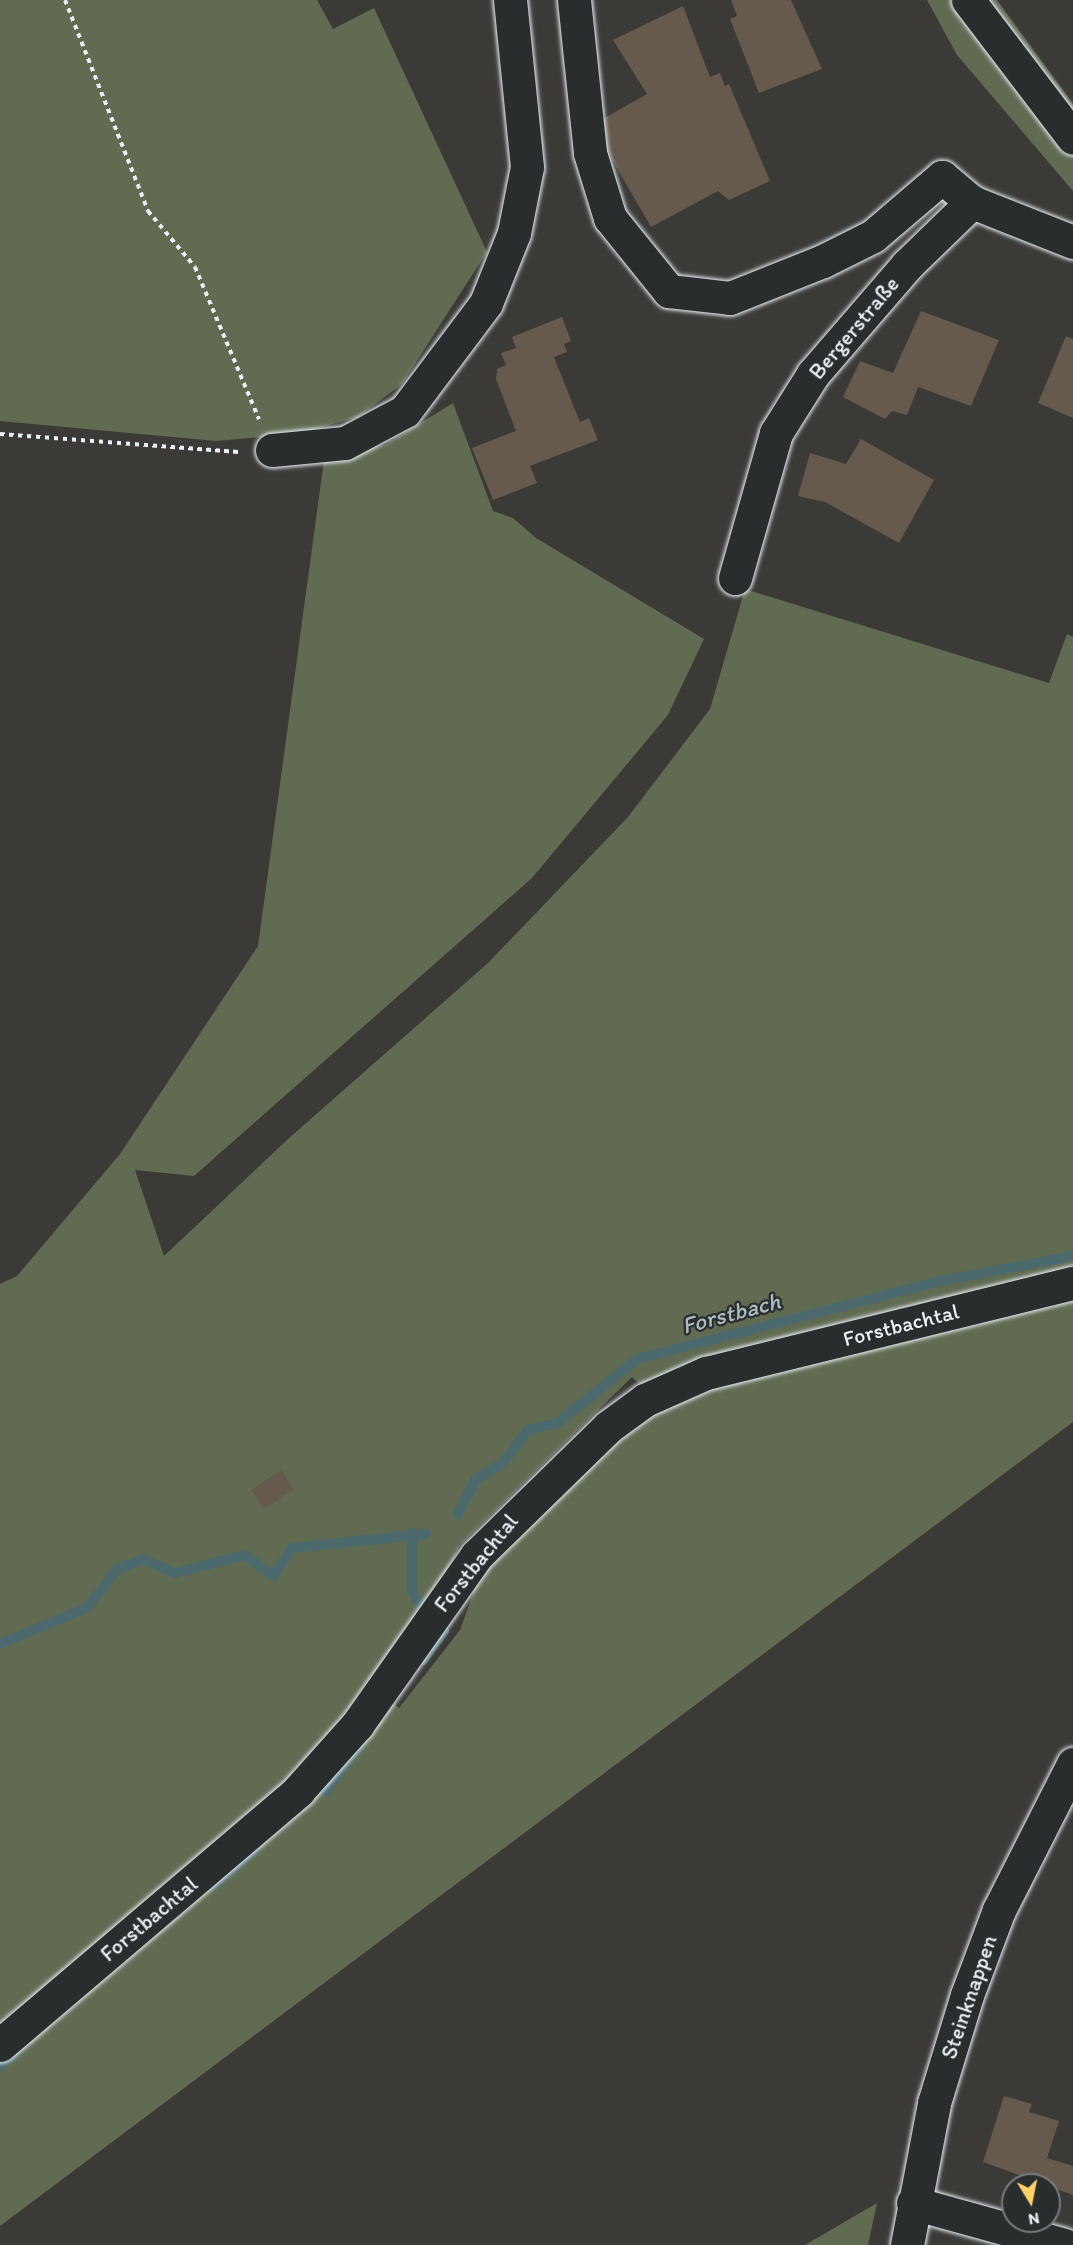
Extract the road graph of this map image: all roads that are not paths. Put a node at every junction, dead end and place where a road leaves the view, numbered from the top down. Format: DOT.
graph roads {
  1 [pos="510,0"];
  2 [pos="574,0"];
  3 [pos="968,0"];
  4 [pos="1073,138"];
  5 [pos="972,202"];
  6 [pos="1073,242"];
  7 [pos="272,450"];
  8 [pos="735,578"];
  9 [pos="1073,1283"];
  10 [pos="1073,1764"];
  11 [pos="0,2045"];
  12 [pos="913,2203"];
  13 [pos="907,2245"];
  14 [pos="1064,2245"];
  1 -- 7 [label="street"];
  2 -- 5 [label="street"];
  3 -- 4 [label="street"];
  5 -- 6 [label="street"];
  5 -- 8 [label="street, Bergerstraße"];
  9 -- 11 [label="street, Forstbachtal"];
  10 -- 12 [label="street, Steinknappen"];
  12 -- 13 [label="street, Steinknappen"];
  12 -- 14 [label="street"];
}
